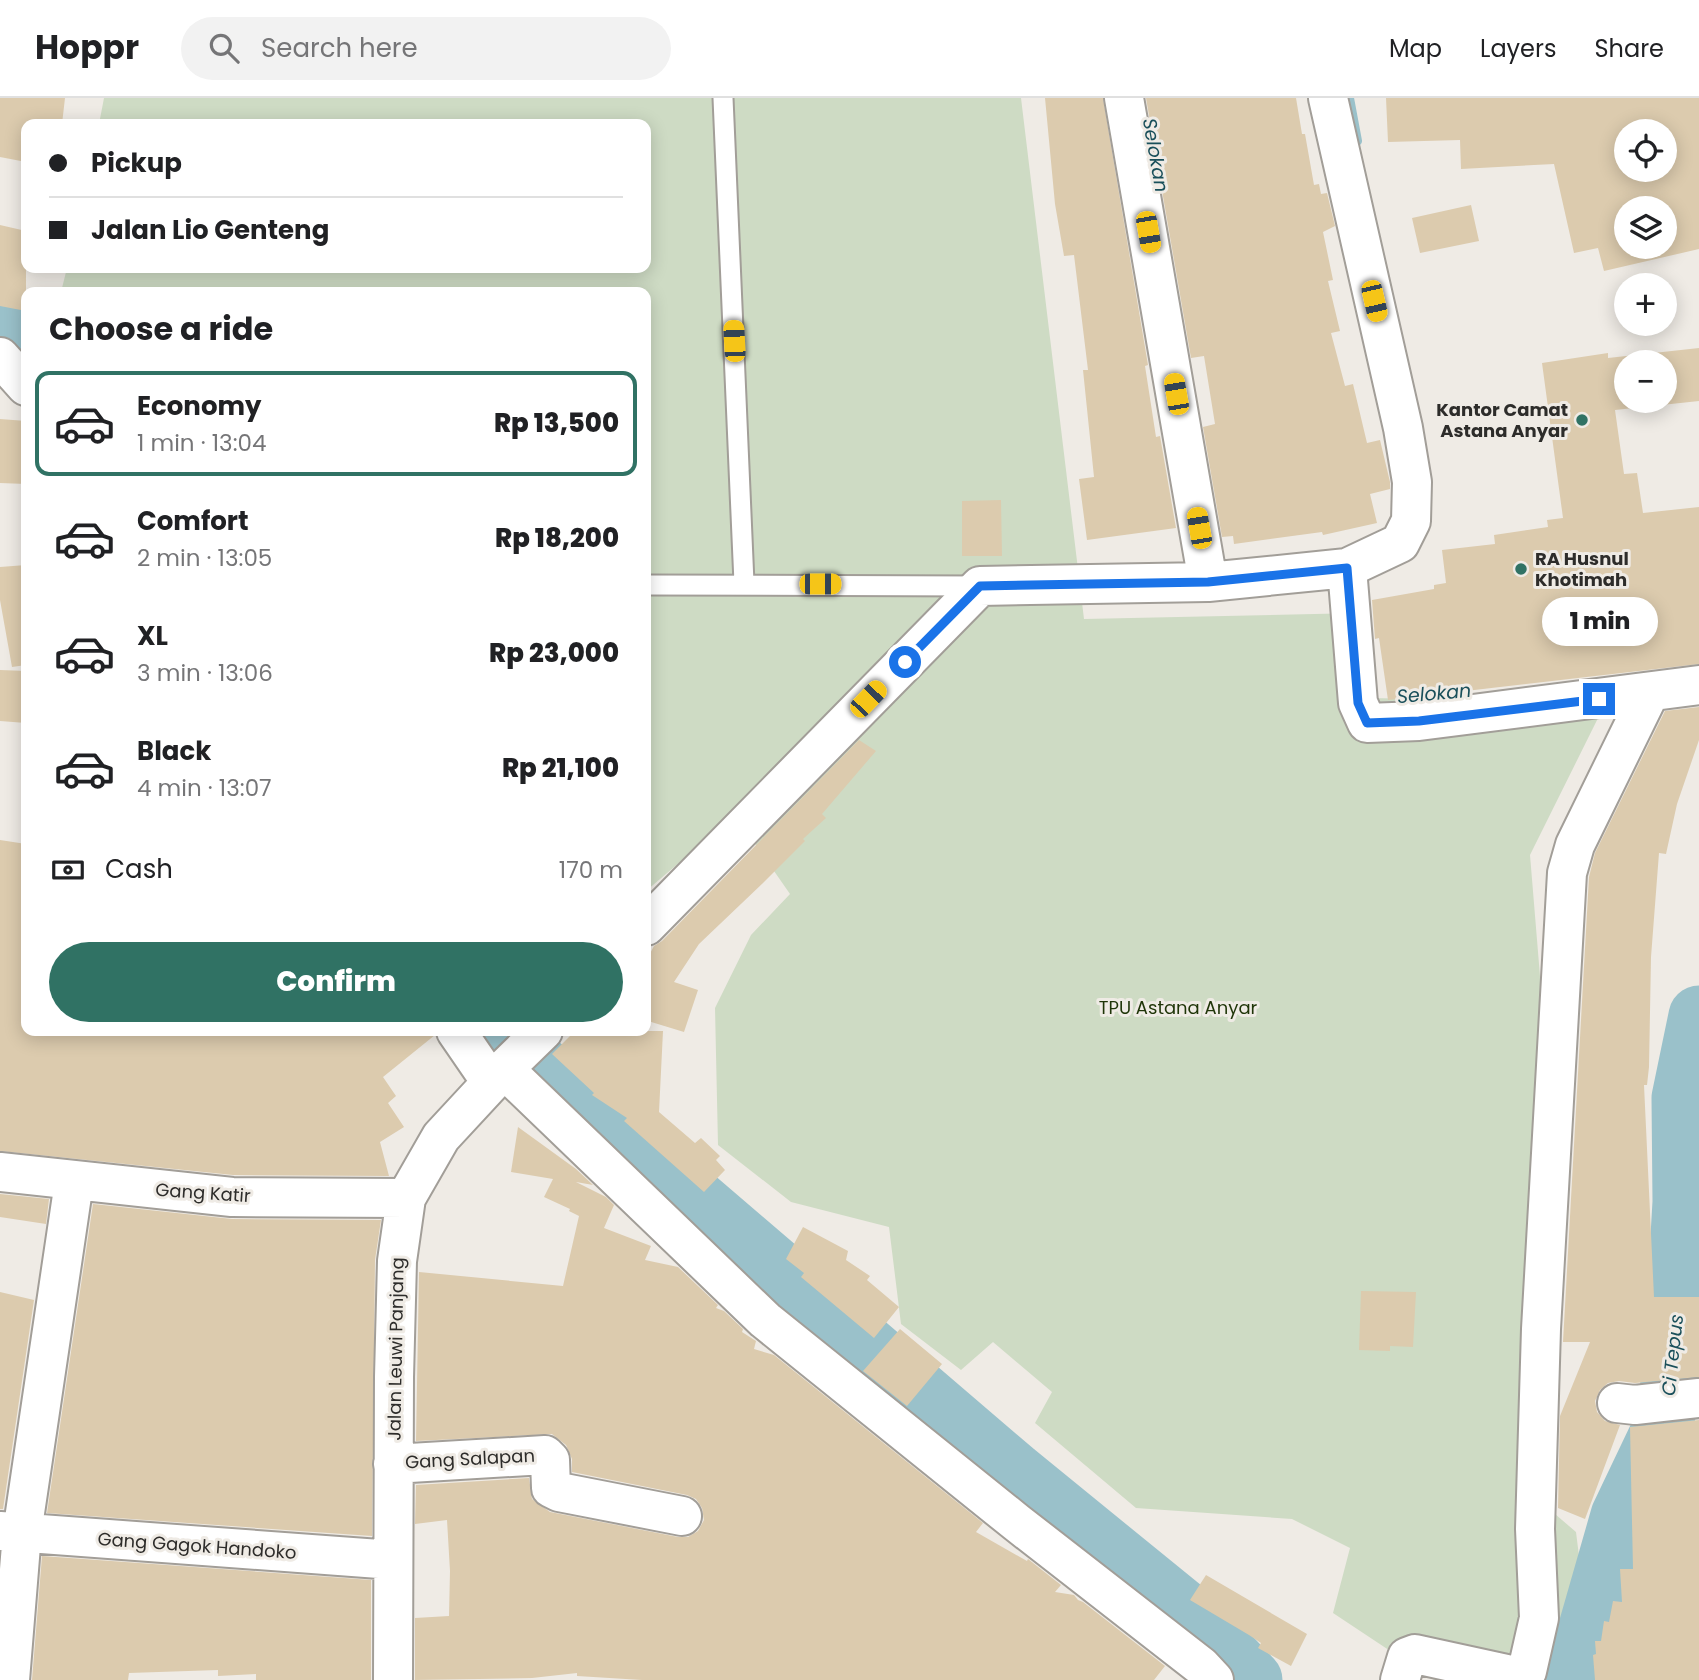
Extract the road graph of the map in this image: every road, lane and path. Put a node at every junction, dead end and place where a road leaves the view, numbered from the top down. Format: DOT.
graph roads {
  1 [pos="723,98"];
  2 [pos="1124,98"];
  3 [pos="1328,98"];
  4 [pos="0,357"];
  5 [pos="21,380"];
  6 [pos="1347,568"];
  7 [pos="1208,582"];
  8 [pos="744,583"];
  9 [pos="651,585"];
  10 [pos="980,586"];
  11 [pos="1699,685"];
  12 [pos="1650,692"];
  13 [pos="651,921"];
  14 [pos="470,1036"];
  15 [pos="519,1054"];
  16 [pos="0,1172"];
  17 [pos="74,1182"];
  18 [pos="406,1198"];
  19 [pos="1690,1398"];
  20 [pos="1626,1404"];
  21 [pos="394,1464"];
  22 [pos="681,1516"];
  23 [pos="11,1532"];
  24 [pos="393,1560"];
  25 [pos="10,1680"];
  26 [pos="393,1680"];
  27 [pos="1214,1680"];
  28 [pos="1400,1680"];
  1 -- 8 [label="lane"];
  2 -- 7 [label="street"];
  3 -- 6 [label="street"];
  4 -- 5 [label="street"];
  6 -- 7 [label="street"];
  6 -- 12 [label="street"];
  7 -- 10 [label="street"];
  8 -- 9 [label="lane"];
  8 -- 10 [label="lane"];
  10 -- 13 [label="street"];
  11 -- 12 [label="street"];
  12 -- 28 [label="street"];
  14 -- 15 [label="street"];
  15 -- 18 [label="street, Jalan Leuwi Panjang"];
  15 -- 27 [label="street"];
  16 -- 17 [label="street, Gang Katir"];
  17 -- 18 [label="street, Gang Katir"];
  17 -- 23 [label="street"];
  18 -- 21 [label="street, Jalan Leuwi Panjang"];
  19 -- 20 [label="street"];
  21 -- 22 [label="street, Gang Salapan"];
  21 -- 24 [label="street, Jalan Leuwi Panjang"];
  23 -- 24 [label="street, Gang Gagok Handoko"];
  23 -- 25 [label="street"];
  24 -- 26 [label="street, Jalan Leuwi Panjang"];
}
